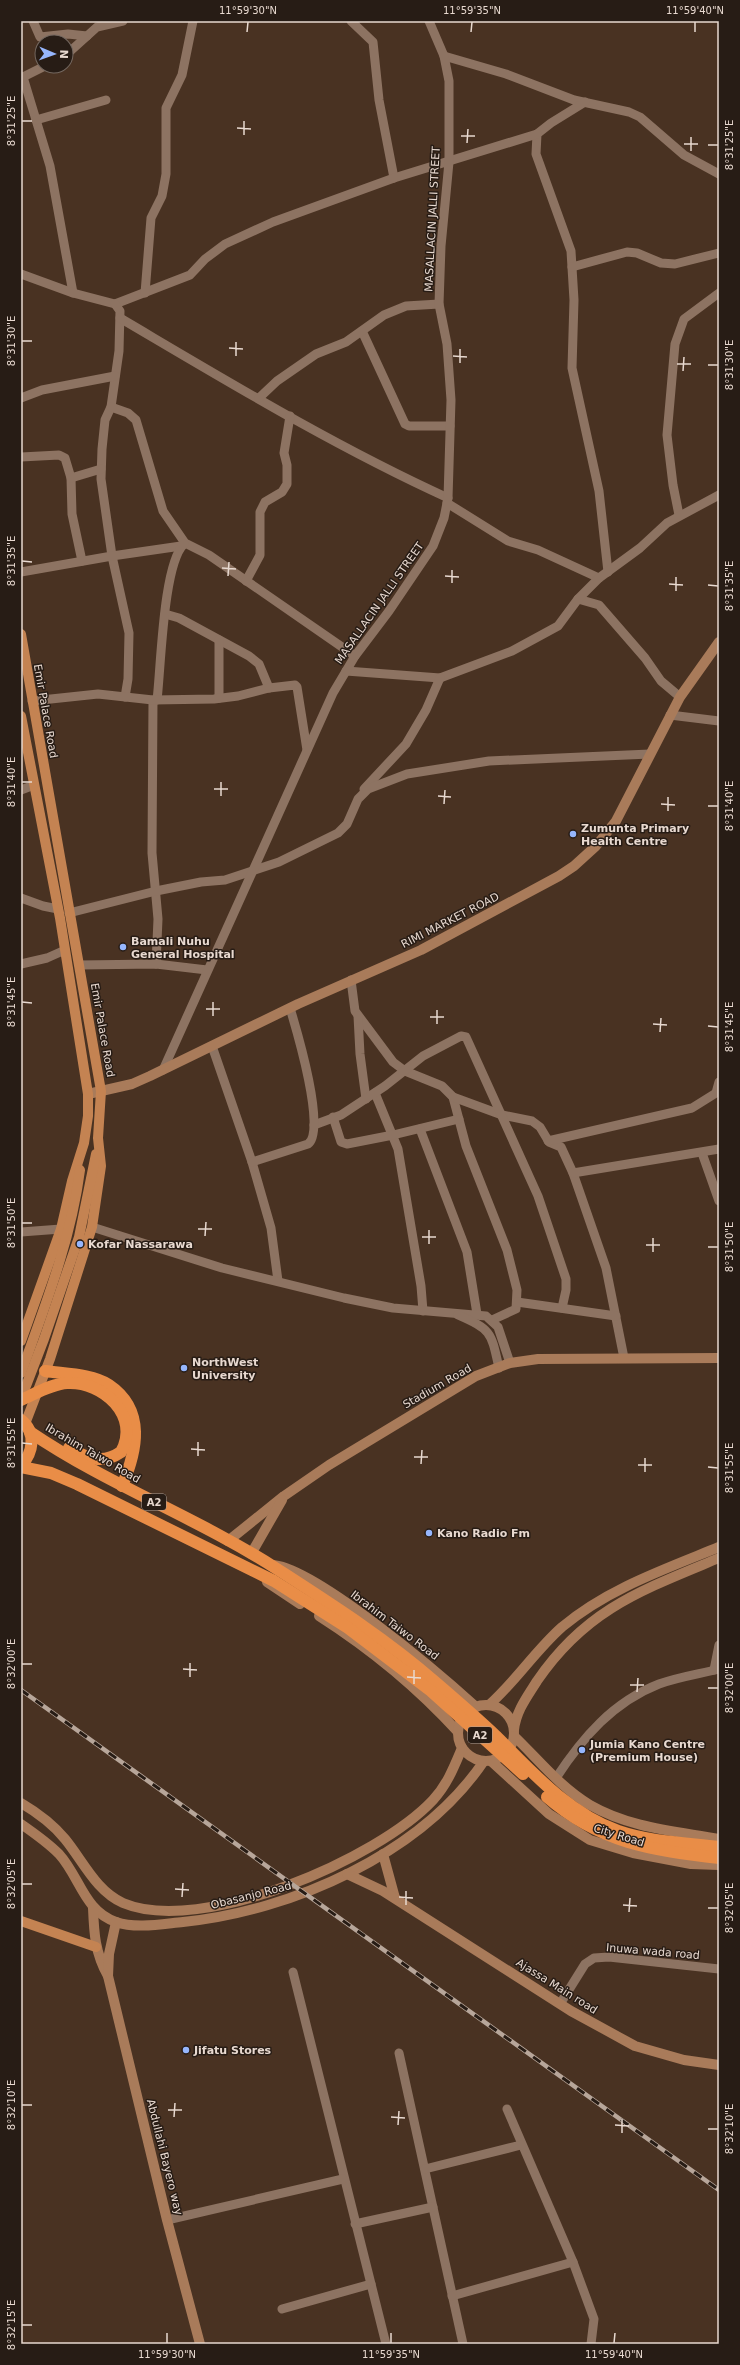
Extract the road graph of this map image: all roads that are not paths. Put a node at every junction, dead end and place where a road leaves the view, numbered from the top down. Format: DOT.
graph roads {
  1 [pos="33,21"];
  2 [pos="123,21"];
  3 [pos="193,21"];
  4 [pos="350,21"];
  5 [pos="429,21"];
  6 [pos="87,36"];
  7 [pos="74,48"];
  8 [pos="444,56"];
  9 [pos="34,71"];
  10 [pos="22,77"];
  11 [pos="106,100"];
  12 [pos="585,102"];
  13 [pos="36,120"];
  14 [pos="537,134"];
  15 [pos="449,162"];
  16 [pos="719,174"];
  17 [pos="394,178"];
  18 [pos="719,253"];
  19 [pos="572,267"];
  20 [pos="21,274"];
  21 [pos="73,293"];
  22 [pos="145,293"];
  23 [pos="719,293"];
  24 [pos="115,304"];
  25 [pos="439,304"];
  26 [pos="120,318"];
  27 [pos="362,331"];
  28 [pos="115,376"];
  29 [pos="21,398"];
  30 [pos="259,398"];
  31 [pos="111,406"];
  32 [pos="290,416"];
  33 [pos="450,426"];
  34 [pos="21,457"];
  35 [pos="101,469"];
  36 [pos="71,478"];
  37 [pos="719,495"];
  38 [pos="448,501"];
  39 [pos="679,515"];
  40 [pos="183,544"];
  41 [pos="112,556"];
  42 [pos="82,561"];
  43 [pos="21,572"];
  44 [pos="608,572"];
  45 [pos="599,578"];
  46 [pos="246,581"];
  47 [pos="578,599"];
  48 [pos="165,614"];
  49 [pos="21,634"];
  50 [pos="218,640"];
  51 [pos="719,642"];
  52 [pos="355,656"];
  53 [pos="346,671"];
  54 [pos="440,678"];
  55 [pos="269,688"];
  56 [pos="125,697"];
  57 [pos="680,697"];
  58 [pos="219,698"];
  59 [pos="155,700"];
  60 [pos="32,701"];
  61 [pos="670,715"];
  62 [pos="21,716"];
  63 [pos="719,721"];
  64 [pos="307,750"];
  65 [pos="650,754"];
  66 [pos="34,785"];
  67 [pos="21,790"];
  68 [pos="358,799"];
  69 [pos="254,872"];
  70 [pos="156,891"];
  71 [pos="21,898"];
  72 [pos="58,909"];
  73 [pos="69,913"];
  74 [pos="65,950"];
  75 [pos="21,964"];
  76 [pos="156,964"];
  77 [pos="79,965"];
  78 [pos="207,970"];
  79 [pos="351,980"];
  80 [pos="290,1008"];
  81 [pos="358,1016"];
  82 [pos="212,1046"];
  83 [pos="163,1070"];
  84 [pos="405,1071"];
  85 [pos="719,1082"];
  86 [pos="101,1091"];
  87 [pos="375,1093"];
  88 [pos="88,1094"];
  89 [pos="453,1097"];
  90 [pos="366,1099"];
  91 [pos="502,1115"];
  92 [pos="333,1117"];
  93 [pos="459,1119"];
  94 [pos="314,1125"];
  95 [pos="420,1128"];
  96 [pos="393,1135"];
  97 [pos="98,1138"];
  98 [pos="548,1141"];
  99 [pos="84,1142"];
  100 [pos="719,1150"];
  101 [pos="702,1153"];
  102 [pos="252,1162"];
  103 [pos="573,1173"];
  104 [pos="719,1201"];
  105 [pos="92,1227"];
  106 [pos="61,1229"];
  107 [pos="21,1232"];
  108 [pos="278,1282"];
  109 [pos="517,1302"];
  110 [pos="562,1308"];
  111 [pos="423,1311"];
  112 [pos="454,1313"];
  113 [pos="477,1314"];
  114 [pos="616,1316"];
  115 [pos="492,1320"];
  116 [pos="39,1337"];
  117 [pos="21,1342"];
  118 [pos="624,1358"];
  119 [pos="719,1358"];
  120 [pos="510,1363"];
  121 [pos="499,1368"];
  122 [pos="45,1371"];
  123 [pos="21,1373"];
  124 [pos="21,1400"];
  125 [pos="25,1425"];
  126 [pos="43,1441"];
  127 [pos="21,1467"];
  128 [pos="122,1486"];
  129 [pos="284,1496"];
  130 [pos="228,1541"];
  131 [pos="719,1547"];
  132 [pos="251,1554"];
  133 [pos="719,1558"];
  134 [pos="275,1572"];
  135 [pos="258,1574"];
  136 [pos="719,1645"];
  137 [pos="716,1670"];
  138 [pos="489,1705"];
  139 [pos="476,1707"];
  140 [pos="458,1732"];
  141 [pos="514,1733"];
  142 [pos="462,1748"];
  143 [pos="487,1761"];
  144 [pos="556,1778"];
  145 [pos="21,1803"];
  146 [pos="21,1824"];
  147 [pos="615,1834"];
  148 [pos="719,1839"];
  149 [pos="719,1846"];
  150 [pos="383,1854"];
  151 [pos="719,1858"];
  152 [pos="719,1865"];
  153 [pos="347,1874"];
  154 [pos="279,1889"];
  155 [pos="395,1898"];
  156 [pos="283,1901"];
  157 [pos="92,1908"];
  158 [pos="21,1920"];
  159 [pos="116,1922"];
  160 [pos="96,1947"];
  161 [pos="719,1969"];
  162 [pos="293,1972"];
  163 [pos="108,1976"];
  164 [pos="560,2004"];
  165 [pos="399,2053"];
  166 [pos="719,2065"];
  167 [pos="507,2109"];
  168 [pos="521,2144"];
  169 [pos="425,2169"];
  170 [pos="343,2179"];
  171 [pos="433,2207"];
  172 [pos="167,2220"];
  173 [pos="355,2224"];
  174 [pos="573,2262"];
  175 [pos="370,2284"];
  176 [pos="452,2296"];
  177 [pos="282,2308"];
  178 [pos="200,2344"];
  179 [pos="386,2344"];
  180 [pos="463,2344"];
  181 [pos="591,2344"];
  1 -- 6 [label="street"];
  2 -- 6 [label="street"];
  3 -- 22 [label="street"];
  4 -- 17 [label="street"];
  5 -- 8 [label="street, MASALLACIN JALLI STREET"];
  6 -- 7 [label="street"];
  8 -- 12 [label="street"];
  8 -- 15 [label="street, MASALLACIN JALLI STREET"];
  9 -- 10 [label="street"];
  10 -- 13 [label="street"];
  11 -- 13 [label="street"];
  12 -- 14 [label="street"];
  12 -- 16 [label="street"];
  13 -- 21 [label="street"];
  14 -- 15 [label="street"];
  14 -- 19 [label="street"];
  15 -- 17 [label="street"];
  15 -- 25 [label="street, MASALLACIN JALLI STREET"];
  17 -- 22 [label="street"];
  18 -- 19 [label="street"];
  19 -- 44 [label="street"];
  20 -- 21 [label="street"];
  21 -- 24 [label="street"];
  22 -- 24 [label="street"];
  23 -- 39 [label="street"];
  24 -- 26 [label="street"];
  25 -- 27 [label="street"];
  25 -- 33 [label="street, MASALLACIN JALLI STREET"];
  26 -- 28 [label="street"];
  26 -- 30 [label="street"];
  27 -- 30 [label="street"];
  27 -- 33 [label="street"];
  28 -- 29 [label="street"];
  28 -- 31 [label="street"];
  30 -- 32 [label="street"];
  31 -- 35 [label="street"];
  31 -- 40 [label="street"];
  32 -- 38 [label="street"];
  32 -- 46 [label="street"];
  33 -- 38 [label="street, MASALLACIN JALLI STREET"];
  34 -- 36 [label="street"];
  35 -- 36 [label="street"];
  35 -- 41 [label="street"];
  36 -- 42 [label="street"];
  37 -- 39 [label="street"];
  38 -- 45 [label="street"];
  38 -- 52 [label="street, MASALLACIN JALLI STREET"];
  39 -- 44 [label="street"];
  40 -- 41 [label="street"];
  40 -- 46 [label="street"];
  40 -- 48 [label="street"];
  41 -- 42 [label="street"];
  41 -- 56 [label="street"];
  42 -- 43 [label="street"];
  44 -- 45 [label="street"];
  45 -- 47 [label="street"];
  46 -- 52 [label="street"];
  47 -- 54 [label="street"];
  47 -- 57 [label="street"];
  48 -- 50 [label="street"];
  48 -- 59 [label="street"];
  49 -- 60 [label="main road, Emir Palace Road"];
  50 -- 55 [label="street"];
  50 -- 58 [label="street"];
  51 -- 57 [label="main road, RIMI MARKET ROAD"];
  52 -- 53 [label="street, MASALLACIN JALLI STREET"];
  53 -- 54 [label="street"];
  53 -- 64 [label="street, MASALLACIN JALLI STREET"];
  54 -- 68 [label="street"];
  55 -- 58 [label="street"];
  55 -- 64 [label="street"];
  56 -- 59 [label="street"];
  56 -- 60 [label="street"];
  57 -- 61 [label="main road, RIMI MARKET ROAD"];
  58 -- 59 [label="street"];
  59 -- 70 [label="street"];
  60 -- 73 [label="main road, Emir Palace Road"];
  61 -- 63 [label="street"];
  61 -- 65 [label="main road, RIMI MARKET ROAD"];
  62 -- 66 [label="main road"];
  64 -- 69 [label="street, MASALLACIN JALLI STREET"];
  65 -- 68 [label="street"];
  65 -- 79 [label="main road, RIMI MARKET ROAD"];
  66 -- 67 [label="street"];
  66 -- 72 [label="main road"];
  68 -- 69 [label="street"];
  69 -- 70 [label="street"];
  69 -- 78 [label="street, MASALLACIN JALLI STREET"];
  70 -- 73 [label="street"];
  70 -- 76 [label="street"];
  71 -- 72 [label="street"];
  72 -- 74 [label="main road"];
  73 -- 77 [label="main road, Emir Palace Road"];
  74 -- 75 [label="street"];
  74 -- 88 [label="main road"];
  76 -- 77 [label="street"];
  76 -- 78 [label="street"];
  77 -- 86 [label="main road, Emir Palace Road"];
  78 -- 83 [label="street, MASALLACIN JALLI STREET"];
  79 -- 80 [label="main road, RIMI MARKET ROAD"];
  79 -- 81 [label="street"];
  80 -- 82 [label="main road, RIMI MARKET ROAD"];
  80 -- 94 [label="street"];
  81 -- 84 [label="street"];
  81 -- 90 [label="street"];
  82 -- 83 [label="main road, RIMI MARKET ROAD"];
  82 -- 102 [label="street"];
  83 -- 86 [label="main road, RIMI MARKET ROAD"];
  84 -- 87 [label="street"];
  84 -- 89 [label="street"];
  84 -- 91 [label="street"];
  85 -- 98 [label="street"];
  86 -- 88 [label="main road, RIMI MARKET ROAD"];
  86 -- 97 [label="main road, Emir Palace Road"];
  87 -- 90 [label="street"];
  87 -- 96 [label="street"];
  88 -- 99 [label="main road"];
  89 -- 91 [label="street"];
  89 -- 93 [label="street"];
  90 -- 92 [label="street"];
  91 -- 98 [label="street"];
  91 -- 110 [label="street"];
  92 -- 94 [label="street"];
  92 -- 96 [label="street"];
  93 -- 95 [label="street"];
  93 -- 109 [label="street"];
  94 -- 102 [label="street"];
  95 -- 96 [label="street"];
  95 -- 113 [label="street"];
  96 -- 111 [label="street"];
  97 -- 105 [label="main road, Emir Palace Road"];
  97 -- 116 [label="main road"];
  98 -- 103 [label="street"];
  99 -- 106 [label="main road"];
  99 -- 116 [label="main road"];
  100 -- 101 [label="street"];
  101 -- 103 [label="street"];
  101 -- 104 [label="street"];
  102 -- 108 [label="street"];
  103 -- 114 [label="street"];
  105 -- 108 [label="street"];
  105 -- 122 [label="main road, Emir Palace Road"];
  106 -- 107 [label="street"];
  106 -- 117 [label="main road"];
  108 -- 111 [label="street"];
  109 -- 110 [label="street"];
  109 -- 115 [label="street"];
  110 -- 114 [label="street"];
  111 -- 112 [label="street"];
  112 -- 113 [label="street"];
  112 -- 121 [label="street"];
  113 -- 115 [label="street"];
  114 -- 118 [label="street"];
  115 -- 120 [label="street"];
  116 -- 123 [label="main road"];
  116 -- 124 [label="main road"];
  118 -- 119 [label="main road, Stadium Road"];
  118 -- 120 [label="main road, Stadium Road"];
  120 -- 121 [label="main road, Stadium Road"];
  121 -- 129 [label="main road, Stadium Road"];
  122 -- 125 [label="main road, Emir Palace Road"];
  122 -- 128 [label="highway"];
  124 -- 126 [label="highway"];
  125 -- 126 [label="highway, Ibrahim Taiwo Road / A2"];
  125 -- 127 [label="highway, A2"];
  126 -- 128 [label="highway, Ibrahim Taiwo Road / A2"];
  127 -- 135 [label="highway, Ibrahim Taiwo Road / A2"];
  128 -- 130 [label="highway, Ibrahim Taiwo Road / A2"];
  129 -- 130 [label="main road, Stadium Road"];
  129 -- 132 [label="main road, Stadium Road"];
  130 -- 132 [label="highway, Ibrahim Taiwo Road / A2"];
  131 -- 138 [label="main road"];
  132 -- 134 [label="highway, Ibrahim Taiwo Road / A2"];
  133 -- 141 [label="main road"];
  134 -- 135 [label="highway, Ibrahim Taiwo Road / A2"];
  134 -- 139 [label="main road, Ibrahim Taiwo Road / A2"];
  134 -- 147 [label="highway, A2"];
  135 -- 140 [label="main road, Ibrahim Taiwo Road / A2"];
  136 -- 137 [label="street"];
  137 -- 144 [label="street"];
  138 -- 139 [label="main road"];
  138 -- 141 [label="main road"];
  139 -- 140 [label="main road"];
  140 -- 142 [label="main road"];
  141 -- 143 [label="main road"];
  141 -- 144 [label="main road, City Road"];
  142 -- 143 [label="main road"];
  142 -- 154 [label="main road, Obasanjo Road"];
  143 -- 150 [label="main road, Obasanjo Road"];
  143 -- 152 [label="main road, City Road"];
  144 -- 148 [label="main road, City Road"];
  145 -- 154 [label="main road, Obasanjo Road"];
  146 -- 157 [label="main road, Obasanjo Road"];
  147 -- 149 [label="highway, A2"];
  147 -- 151 [label="highway, A2"];
  150 -- 153 [label="main road, Obasanjo Road"];
  150 -- 155 [label="main road"];
  153 -- 155 [label="main road, Ajassa Main road"];
  153 -- 156 [label="main road, Obasanjo Road"];
  154 -- 156 [label="main road"];
  155 -- 164 [label="main road, Ajassa Main road"];
  156 -- 159 [label="main road, Obasanjo Road"];
  157 -- 159 [label="main road, Obasanjo Road"];
  157 -- 160 [label="main road"];
  158 -- 160 [label="main road"];
  159 -- 163 [label="main road"];
  160 -- 163 [label="main road"];
  161 -- 164 [label="street, Inuwa wada road"];
  162 -- 170 [label="street"];
  163 -- 172 [label="main road, Abdullahi Bayero way"];
  164 -- 166 [label="main road, Ajassa Main road"];
  165 -- 169 [label="street"];
  167 -- 168 [label="street"];
  168 -- 169 [label="street"];
  168 -- 174 [label="street"];
  169 -- 171 [label="street"];
  170 -- 172 [label="street"];
  170 -- 173 [label="street"];
  171 -- 173 [label="street"];
  171 -- 176 [label="street"];
  172 -- 178 [label="main road, Abdullahi Bayero way"];
  173 -- 175 [label="street"];
  174 -- 176 [label="street"];
  174 -- 181 [label="street"];
  175 -- 177 [label="street"];
  175 -- 179 [label="street"];
  176 -- 180 [label="street"];
}
